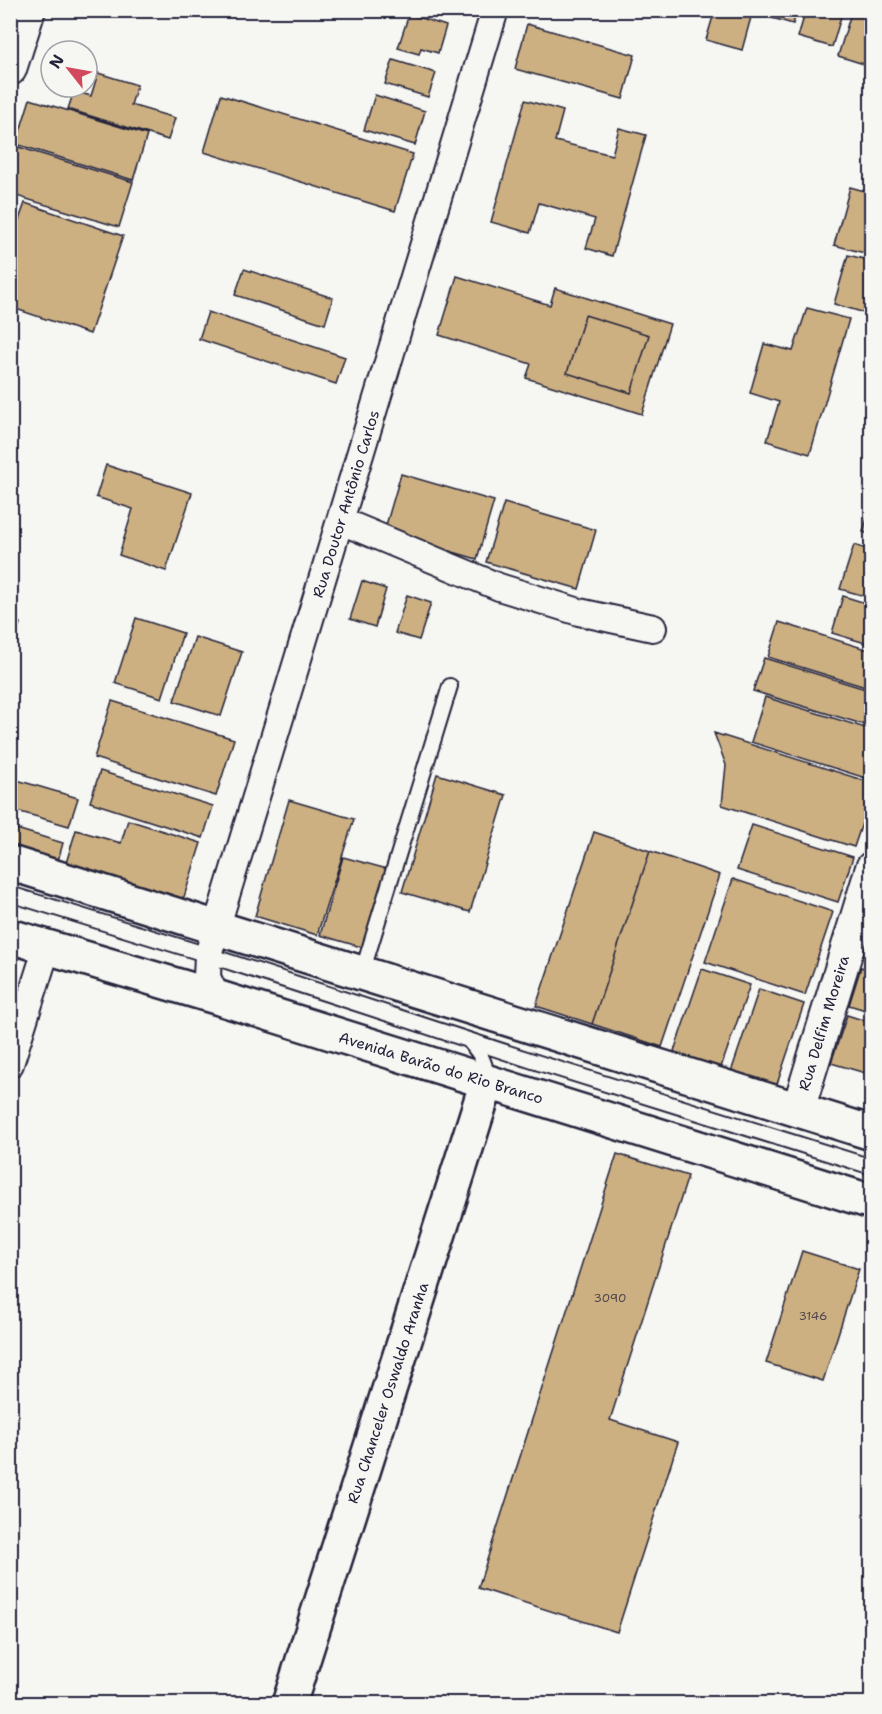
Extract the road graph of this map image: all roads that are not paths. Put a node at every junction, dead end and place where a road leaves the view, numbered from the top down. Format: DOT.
graph roads {
  1 [pos="29,10"];
  2 [pos="495,10"];
  3 [pos="10,69"];
  4 [pos="341,521"];
  5 [pos="653,628"];
  6 [pos="450,686"];
  7 [pos="10,863"];
  8 [pos="872,868"];
  9 [pos="10,894"];
  10 [pos="10,936"];
  11 [pos="212,941"];
  12 [pos="47,947"];
  13 [pos="362,973"];
  14 [pos="216,997"];
  15 [pos="468,1039"];
  16 [pos="10,1064"];
  17 [pos="487,1082"];
  18 [pos="793,1125"];
  19 [pos="872,1133"];
  20 [pos="872,1167"];
  21 [pos="872,1202"];
  22 [pos="289,1704"];
  1 -- 3 [label="street"];
  2 -- 4 [label="street, Rua Doutor Antônio Carlos"];
  4 -- 5 [label="street"];
  4 -- 11 [label="street, Rua Doutor Antônio Carlos"];
  6 -- 13 [label="lane"];
  7 -- 11 [label="main road"];
  8 -- 18 [label="street, Rua Delfim Moreira"];
  9 -- 11 [label="lane"];
  10 -- 12 [label="main road, Avenida Barão do Rio Branco"];
  11 -- 13 [label="main road"];
  11 -- 14 [label="street, Rua Doutor Antônio Carlos"];
  11 -- 15 [label="lane"];
  12 -- 14 [label="main road, Avenida Barão do Rio Branco"];
  12 -- 16 [label="street"];
  13 -- 18 [label="main road"];
  14 -- 17 [label="main road, Avenida Barão do Rio Branco"];
  15 -- 17 [label="lane"];
  15 -- 18 [label="lane"];
  17 -- 21 [label="main road, Avenida Barão do Rio Branco"];
  17 -- 22 [label="main road, Rua Chanceler Oswaldo Aranha"];
  18 -- 19 [label="main road"];
  18 -- 20 [label="lane"];
}
